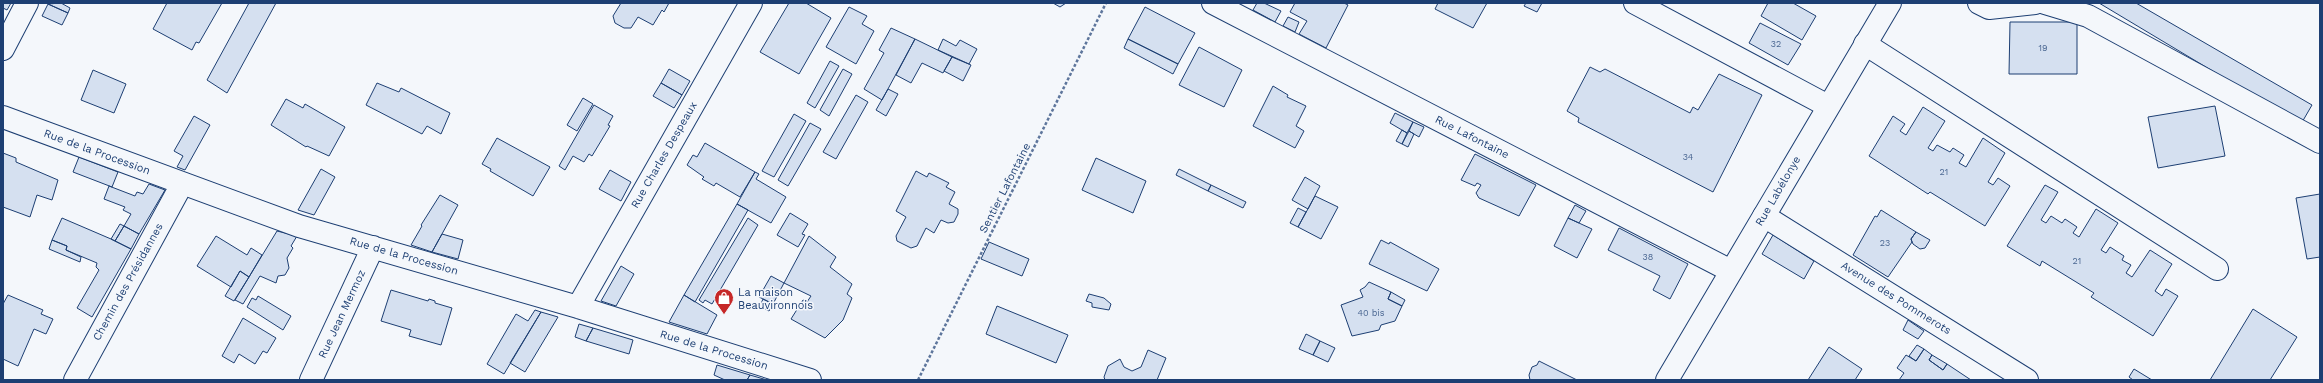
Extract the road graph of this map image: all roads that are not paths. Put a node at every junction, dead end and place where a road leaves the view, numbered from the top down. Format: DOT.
graph roads {
  1 [pos="27,3"];
  2 [pos="751,3"];
  3 [pos="1213,3"];
  4 [pos="1634,3"];
  5 [pos="1890,3"];
  6 [pos="1979,3"];
  7 [pos="2034,3"];
  8 [pos="2045,3"];
  9 [pos="1865,44"];
  10 [pos="3,49"];
  11 [pos="1828,106"];
  12 [pos="3,117"];
  13 [pos="2320,142"];
  14 [pos="182,184"];
  15 [pos="1764,216"];
  16 [pos="373,247"];
  17 [pos="2217,269"];
  18 [pos="1730,271"];
  19 [pos="578,307"];
  20 [pos="75,380"];
  21 [pos="311,380"];
  22 [pos="810,380"];
  23 [pos="1667,380"];
  24 [pos="2027,380"];
  1 -- 10 [label="street"];
  2 -- 19 [label="street, Rue Charles Despeaux"];
  3 -- 18 [label="street, Rue Lafontaine"];
  4 -- 11 [label="street"];
  5 -- 9 [label="street, Rue Labélonye"];
  6 -- 7 [label="street"];
  8 -- 13 [label="street"];
  9 -- 11 [label="street, Rue Labélonye"];
  9 -- 17 [label="street"];
  11 -- 15 [label="street, Rue Labélonye"];
  12 -- 14 [label="street, Rue de la Procession"];
  14 -- 16 [label="street, Rue de la Procession"];
  14 -- 20 [label="street, Chemin des Présidannes"];
  15 -- 18 [label="street, Rue Labélonye"];
  15 -- 24 [label="street, Avenue des Pommerots"];
  16 -- 19 [label="street, Rue de la Procession"];
  16 -- 21 [label="street, Rue Jean Mermoz"];
  18 -- 23 [label="street, Rue Labélonye"];
  19 -- 22 [label="street, Rue de la Procession"];
}
